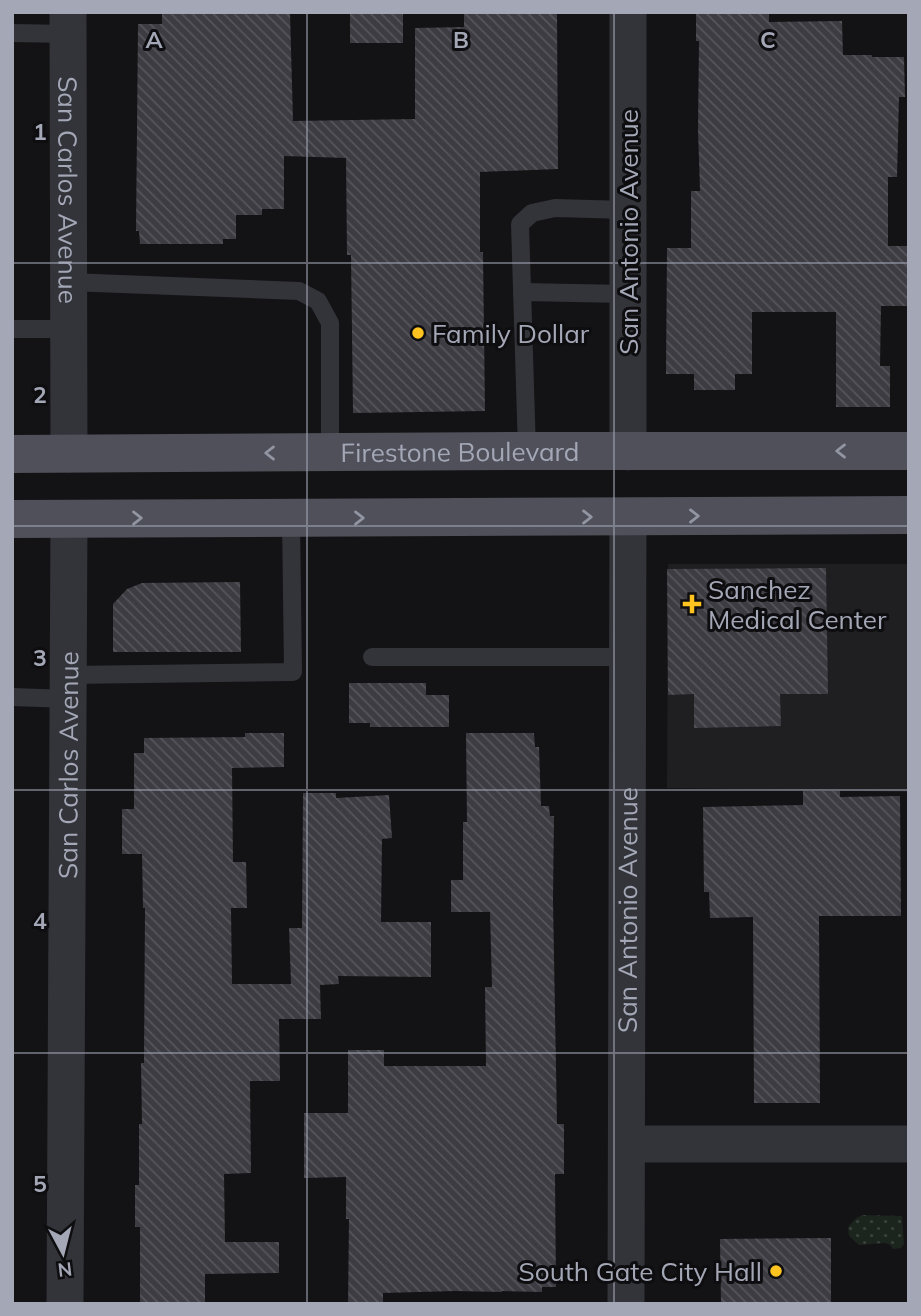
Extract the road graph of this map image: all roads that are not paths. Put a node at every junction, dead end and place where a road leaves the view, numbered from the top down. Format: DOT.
graph roads {
  1 [pos="628,12"];
  2 [pos="68,23"];
  3 [pos="12,33"];
  4 [pos="627,210"];
  5 [pos="69,282"];
  6 [pos="522,292"];
  7 [pos="627,294"];
  8 [pos="12,329"];
  9 [pos="69,329"];
  10 [pos="527,451"];
  11 [pos="909,451"];
  12 [pos="628,452"];
  13 [pos="330,453"];
  14 [pos="12,454"];
  15 [pos="69,454"];
  16 [pos="909,515"];
  17 [pos="628,517"];
  18 [pos="291,518"];
  19 [pos="12,519"];
  20 [pos="68,519"];
  21 [pos="372,657"];
  22 [pos="627,657"];
  23 [pos="69,687"];
  24 [pos="12,697"];
  25 [pos="627,1144"];
  26 [pos="909,1144"];
  27 [pos="65,1304"];
  28 [pos="626,1304"];
  1 -- 4 [label="street, San Antonio Avenue"];
  2 -- 3 [label="lane"];
  2 -- 5 [label="street, San Carlos Avenue"];
  4 -- 6 [label="lane"];
  4 -- 7 [label="street, San Antonio Avenue"];
  5 -- 9 [label="street, San Carlos Avenue"];
  5 -- 13 [label="lane"];
  6 -- 7 [label="lane"];
  6 -- 10 [label="lane"];
  7 -- 12 [label="street, San Antonio Avenue"];
  8 -- 9 [label="lane"];
  9 -- 15 [label="street, San Carlos Avenue"];
  10 -- 12 [label="main road, Firestone Boulevard"];
  10 -- 13 [label="main road, Firestone Boulevard"];
  11 -- 12 [label="main road, Firestone Boulevard, one-way"];
  13 -- 15 [label="main road, Firestone Boulevard, one-way"];
  14 -- 15 [label="main road, Firestone Boulevard"];
  17 -- 16 [label="main road, one-way"];
  18 -- 17 [label="main road, one-way"];
  17 -- 22 [label="street, San Antonio Avenue"];
  20 -- 18 [label="main road, one-way"];
  18 -- 23 [label="lane"];
  19 -- 20 [label="main road"];
  20 -- 23 [label="street, San Carlos Avenue"];
  21 -- 22 [label="lane"];
  22 -- 25 [label="street, San Antonio Avenue"];
  23 -- 24 [label="lane"];
  23 -- 27 [label="street, San Carlos Avenue"];
  25 -- 26 [label="street"];
  25 -- 28 [label="street, San Antonio Avenue"];
}
